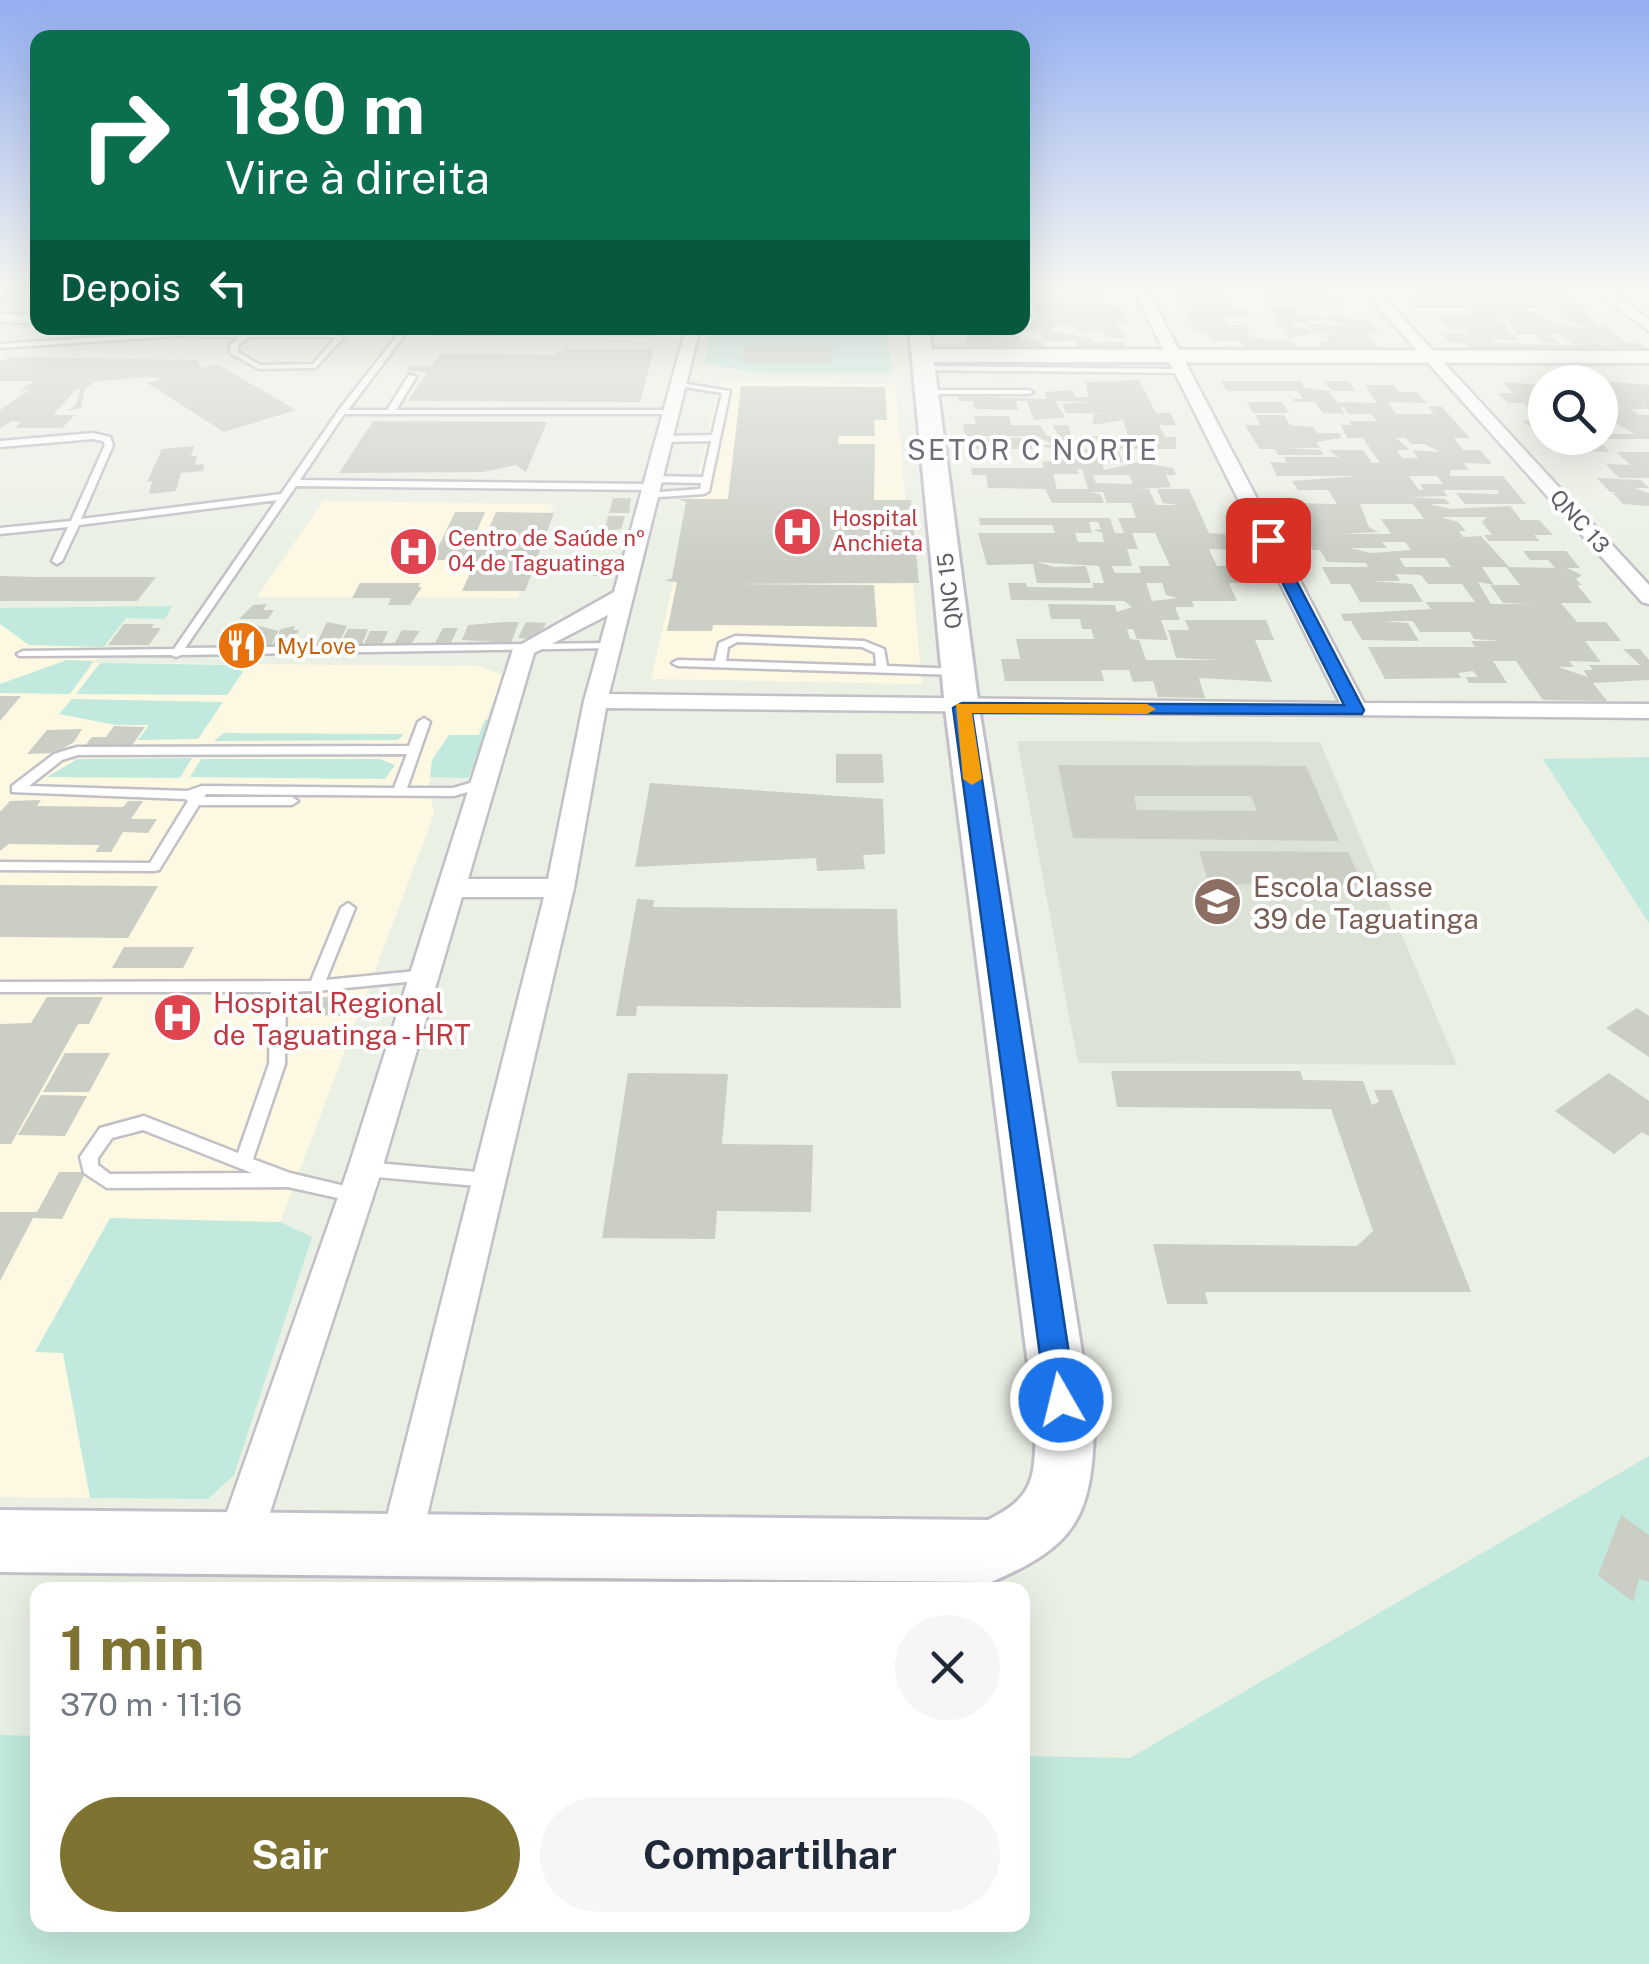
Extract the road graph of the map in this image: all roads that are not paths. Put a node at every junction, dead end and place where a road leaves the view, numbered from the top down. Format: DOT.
graph roads {
  1 [pos="366,381"];
  2 [pos="410,381"];
  3 [pos="679,381"];
  4 [pos="924,381"];
  5 [pos="991,381"];
  6 [pos="1187,381"];
  7 [pos="1451,381"];
  8 [pos="678,384"];
  9 [pos="1029,392"];
  10 [pos="342,412"];
  11 [pos="390,412"];
  12 [pos="671,412"];
  13 [pos="663,438"];
  14 [pos="716,438"];
  15 [pos="0,444"];
  16 [pos="706,480"];
  17 [pos="293,482"];
  18 [pos="649,487"];
  19 [pos="282,497"];
  20 [pos="75,523"];
  21 [pos="0,532"];
  22 [pos="57,561"];
  23 [pos="626,593"];
  24 [pos="1649,598"];
  25 [pos="611,646"];
  26 [pos="524,649"];
  27 [pos="23,654"];
  28 [pos="176,654"];
  29 [pos="678,664"];
  30 [pos="720,664"];
  31 [pos="882,670"];
  32 [pos="960,690"];
  33 [pos="596,701"];
  34 [pos="1356,710"];
  35 [pos="1649,710"];
  36 [pos="424,722"];
  37 [pos="414,750"];
  38 [pos="399,792"];
  39 [pos="196,795"];
  40 [pos="479,799"];
  41 [pos="0,866"];
  42 [pos="452,888"];
  43 [pos="560,888"];
  44 [pos="348,908"];
  45 [pos="426,975"];
  46 [pos="278,986"];
  47 [pos="316,986"];
  48 [pos="0,987"];
  49 [pos="244,1160"];
  50 [pos="288,1180"];
  51 [pos="488,1180"];
  52 [pos="361,1182"];
  53 [pos="0,1541"];
  54 [pos="238,1543"];
  55 [pos="402,1544"];
  1 -- 10 [label="lane"];
  2 -- 11 [label="lane"];
  3 -- 8 [label="street"];
  4 -- 32 [label="street, QNC 15"];
  5 -- 9 [label="lane"];
  6 -- 34 [label="street"];
  7 -- 24 [label="street, QNC 13"];
  8 -- 12 [label="street"];
  8 -- 14 [label="lane"];
  10 -- 11 [label="lane"];
  10 -- 17 [label="lane"];
  11 -- 12 [label="lane"];
  12 -- 13 [label="street"];
  13 -- 14 [label="lane"];
  13 -- 18 [label="street"];
  14 -- 16 [label="lane"];
  15 -- 20 [label="lane"];
  16 -- 18 [label="lane"];
  16 -- 18 [label="lane"];
  17 -- 18 [label="lane"];
  17 -- 19 [label="lane"];
  18 -- 23 [label="street"];
  19 -- 20 [label="lane"];
  19 -- 28 [label="lane"];
  20 -- 21 [label="lane"];
  20 -- 22 [label="lane"];
  23 -- 25 [label="street"];
  23 -- 26 [label="street"];
  25 -- 26 [label="lane"];
  25 -- 33 [label="street"];
  26 -- 28 [label="lane"];
  26 -- 40 [label="street"];
  27 -- 28 [label="lane"];
  29 -- 30 [label="lane"];
  30 -- 31 [label="lane"];
  30 -- 31 [label="lane"];
  31 -- 32 [label="lane"];
  32 -- 33 [label="street"];
  32 -- 34 [label="street"];
  32 -- 55 [label="street, QNC 15"];
  33 -- 43 [label="street"];
  34 -- 35 [label="street"];
  36 -- 37 [label="lane"];
  37 -- 38 [label="lane"];
  37 -- 39 [label="lane"];
  38 -- 39 [label="lane"];
  38 -- 40 [label="lane"];
  39 -- 40 [label="lane"];
  39 -- 41 [label="lane"];
  40 -- 42 [label="street"];
  42 -- 43 [label="street"];
  42 -- 45 [label="street"];
  43 -- 51 [label="street"];
  44 -- 47 [label="lane"];
  45 -- 47 [label="lane"];
  45 -- 52 [label="street"];
  46 -- 47 [label="lane"];
  46 -- 48 [label="lane"];
  46 -- 49 [label="lane"];
  49 -- 50 [label="lane"];
  49 -- 50 [label="lane"];
  50 -- 52 [label="lane"];
  51 -- 52 [label="lane"];
  51 -- 55 [label="street"];
  52 -- 54 [label="street"];
  53 -- 54 [label="street, QNC 15"];
  54 -- 55 [label="street, QNC 15"];
}
